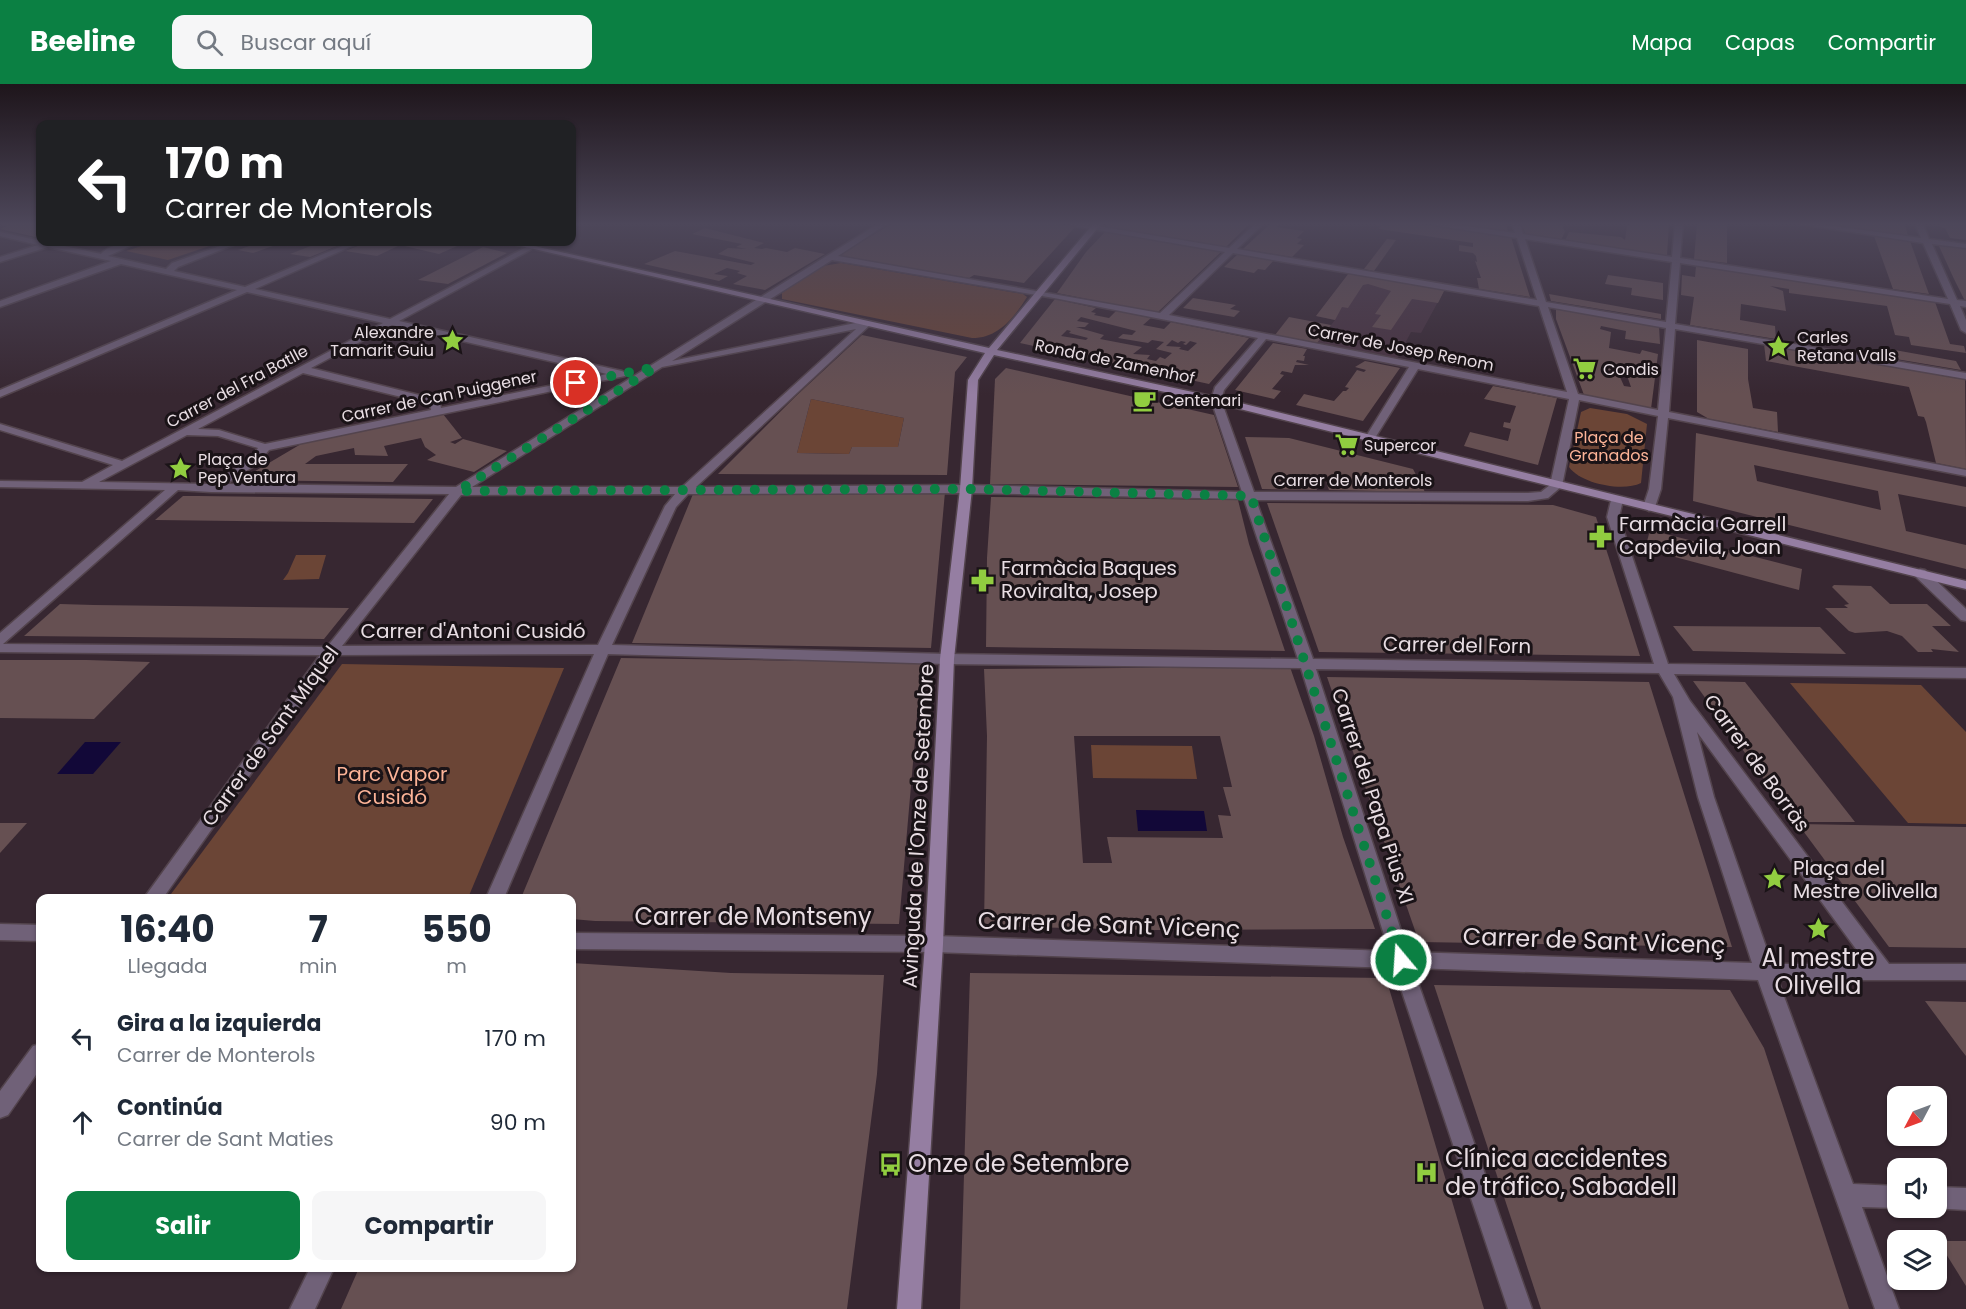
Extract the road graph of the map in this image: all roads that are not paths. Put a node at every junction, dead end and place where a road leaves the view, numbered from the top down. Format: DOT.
graph roads {
  1 [pos="64,281"];
  2 [pos="206,281"];
  3 [pos="264,281"];
  4 [pos="467,281"];
  5 [pos="680,281"];
  6 [pos="792,281"];
  7 [pos="970,281"];
  8 [pos="1049,281"];
  9 [pos="1199,281"];
  10 [pos="1416,281"];
  11 [pos="1536,281"];
  12 [pos="1674,281"];
  13 [pos="1817,281"];
  14 [pos="1945,281"];
  15 [pos="243,290"];
  16 [pos="1039,293"];
  17 [pos="762,300"];
  18 [pos="1955,302"];
  19 [pos="1544,303"];
  20 [pos="0,304"];
  21 [pos="1966,304"];
  22 [pos="1162,316"];
  23 [pos="390,322"];
  24 [pos="866,324"];
  25 [pos="1670,325"];
  26 [pos="1966,330"];
  27 [pos="1263,337"];
  28 [pos="992,351"];
  29 [pos="656,367"];
  30 [pos="1414,367"];
  31 [pos="301,369"];
  32 [pos="622,374"];
  33 [pos="1966,376"];
  34 [pos="0,394"];
  35 [pos="1574,398"];
  36 [pos="1216,400"];
  37 [pos="437,411"];
  38 [pos="1663,415"];
  39 [pos="0,427"];
  40 [pos="176,435"];
  41 [pos="1370,438"];
  42 [pos="265,447"];
  43 [pos="121,464"];
  44 [pos="1966,473"];
  45 [pos="0,484"];
  46 [pos="86,485"];
  47 [pos="1556,486"];
  48 [pos="176,487"];
  49 [pos="211,488"];
  50 [pos="966,489"];
  51 [pos="458,491"];
  52 [pos="683,492"];
  53 [pos="1251,496"];
  54 [pos="1617,500"];
  55 [pos="1649,507"];
  56 [pos="1920,573"];
  57 [pos="1966,585"];
  58 [pos="1966,617"];
  59 [pos="0,640"];
  60 [pos="0,648"];
  61 [pos="603,649"];
  62 [pos="331,651"];
  63 [pos="947,659"];
  64 [pos="1307,663"];
  65 [pos="1662,667"];
  66 [pos="1966,673"];
  67 [pos="1681,697"];
  68 [pos="156,894"];
  69 [pos="497,894"];
  70 [pos="0,932"];
  71 [pos="36,933"];
  72 [pos="576,941"];
  73 [pos="934,944"];
  74 [pos="1401,960"];
  75 [pos="1883,971"];
  76 [pos="1765,972"];
  77 [pos="1966,972"];
  78 [pos="36,1058"];
  79 [pos="0,1108"];
  80 [pos="1846,1195"];
  81 [pos="1887,1197"];
  82 [pos="1947,1198"];
  83 [pos="1966,1199"];
  84 [pos="320,1272"];
  85 [pos="302,1309"];
  86 [pos="909,1309"];
  87 [pos="1520,1309"];
  88 [pos="1887,1309"];
  1 -- 20 [label="street"];
  2 -- 15 [label="street"];
  3 -- 15 [label="street"];
  4 -- 23 [label="street, Carrer del Fra Batlle"];
  5 -- 17 [label="main road, Ronda de Zamenhof"];
  6 -- 17 [label="street, Carrer de Sant Miquel"];
  7 -- 16 [label="street, Carrer de Josep Renom"];
  8 -- 16 [label="main road, Avinguda de l'Onze de Setembre"];
  9 -- 22 [label="street"];
  10 -- 19 [label="street"];
  11 -- 19 [label="street"];
  12 -- 25 [label="street"];
  13 -- 18 [label="street"];
  14 -- 18 [label="street"];
  15 -- 23 [label="street"];
  15 -- 34 [label="street"];
  16 -- 22 [label="street, Carrer de Josep Renom"];
  16 -- 28 [label="main road, Avinguda de l'Onze de Setembre"];
  17 -- 24 [label="main road, Ronda de Zamenhof"];
  17 -- 29 [label="street, Carrer de Sant Miquel"];
  18 -- 21 [label="street"];
  18 -- 26 [label="street"];
  19 -- 25 [label="street"];
  19 -- 35 [label="street"];
  22 -- 27 [label="street, Carrer de Josep Renom"];
  23 -- 31 [label="street, Carrer del Fra Batlle"];
  23 -- 32 [label="street"];
  24 -- 28 [label="main road, Ronda de Zamenhof"];
  24 -- 29 [label="street, Carrer de Can Puiggener"];
  24 -- 52 [label="street"];
  25 -- 33 [label="street"];
  25 -- 38 [label="street"];
  27 -- 30 [label="street, Carrer de Josep Renom"];
  27 -- 36 [label="street"];
  28 -- 36 [label="main road, Ronda de Zamenhof"];
  28 -- 50 [label="main road, Avinguda de l'Onze de Setembre"];
  29 -- 32 [label="street, Carrer de Can Puiggener"];
  29 -- 51 [label="street, Carrer de Sant Miquel"];
  30 -- 35 [label="street, Carrer de Josep Renom"];
  30 -- 41 [label="street"];
  31 -- 37 [label="street"];
  31 -- 40 [label="street, Carrer del Fra Batlle"];
  32 -- 37 [label="street, Carrer de Can Puiggener"];
  35 -- 38 [label="street, Carrer de Josep Renom"];
  35 -- 47 [label="street"];
  36 -- 41 [label="main road, Ronda de Zamenhof"];
  36 -- 53 [label="street, Carrer del Papa Pius XI"];
  37 -- 42 [label="street, Carrer de Can Puiggener"];
  38 -- 44 [label="street, Carrer de Josep Renom"];
  38 -- 55 [label="street"];
  39 -- 43 [label="street"];
  40 -- 42 [label="street"];
  40 -- 43 [label="street, Carrer del Fra Batlle"];
  41 -- 47 [label="main road, Ronda de Zamenhof"];
  42 -- 49 [label="street"];
  43 -- 46 [label="street, Carrer del Fra Batlle"];
  45 -- 46 [label="street, Carrer de Monterols"];
  46 -- 48 [label="street, Carrer de Monterols"];
  47 -- 53 [label="street, Carrer de Monterols"];
  47 -- 54 [label="main road, Ronda de Zamenhof"];
  48 -- 49 [label="street, Carrer de Monterols"];
  48 -- 59 [label="street"];
  49 -- 51 [label="street, Carrer de Monterols"];
  50 -- 52 [label="street, Carrer de Monterols"];
  50 -- 53 [label="street, Carrer de Monterols"];
  50 -- 63 [label="main road, Avinguda de l'Onze de Setembre"];
  51 -- 52 [label="street, Carrer de Monterols"];
  51 -- 62 [label="street, Carrer de Sant Miquel"];
  52 -- 61 [label="street"];
  53 -- 64 [label="street, Carrer del Papa Pius XI"];
  54 -- 55 [label="main road, Ronda de Zamenhof"];
  54 -- 65 [label="street, Carrer de Borràs"];
  55 -- 56 [label="main road, Ronda de Zamenhof"];
  56 -- 57 [label="main road, Ronda de Zamenhof"];
  56 -- 58 [label="street"];
  60 -- 62 [label="street, Carrer d'Antoni Cusidó"];
  61 -- 62 [label="street, Carrer d'Antoni Cusidó"];
  61 -- 63 [label="street, Carrer d'Antoni Cusidó"];
  61 -- 69 [label="street"];
  62 -- 68 [label="street, Carrer de Sant Miquel"];
  63 -- 64 [label="street, Carrer del Forn"];
  63 -- 73 [label="main road, Avinguda de l'Onze de Setembre"];
  64 -- 65 [label="street, Carrer del Forn"];
  64 -- 74 [label="street, Carrer del Papa Pius XI"];
  65 -- 66 [label="street, Carrer del Forn"];
  65 -- 67 [label="street, Carrer de Borràs"];
  67 -- 75 [label="street, Carrer de Borràs"];
  67 -- 76 [label="street, Carrer de Borràs"];
  70 -- 71 [label="street"];
  72 -- 73 [label="street, Carrer de Montseny"];
  73 -- 74 [label="street, Carrer de Sant Vicenç"];
  73 -- 86 [label="main road, Avinguda de l'Onze de Setembre"];
  74 -- 76 [label="street, Carrer de Sant Vicenç"];
  74 -- 87 [label="street, Carrer del Papa Pius XI"];
  75 -- 76 [label="street, Carrer de Sant Vicenç"];
  75 -- 77 [label="street, Carrer de Sant Vicenç"];
  76 -- 80 [label="street, Carrer de Borràs"];
  78 -- 79 [label="street"];
  80 -- 81 [label="street"];
  80 -- 88 [label="street, Carrer de Borràs"];
  82 -- 83 [label="street"];
  84 -- 85 [label="street"];
}
